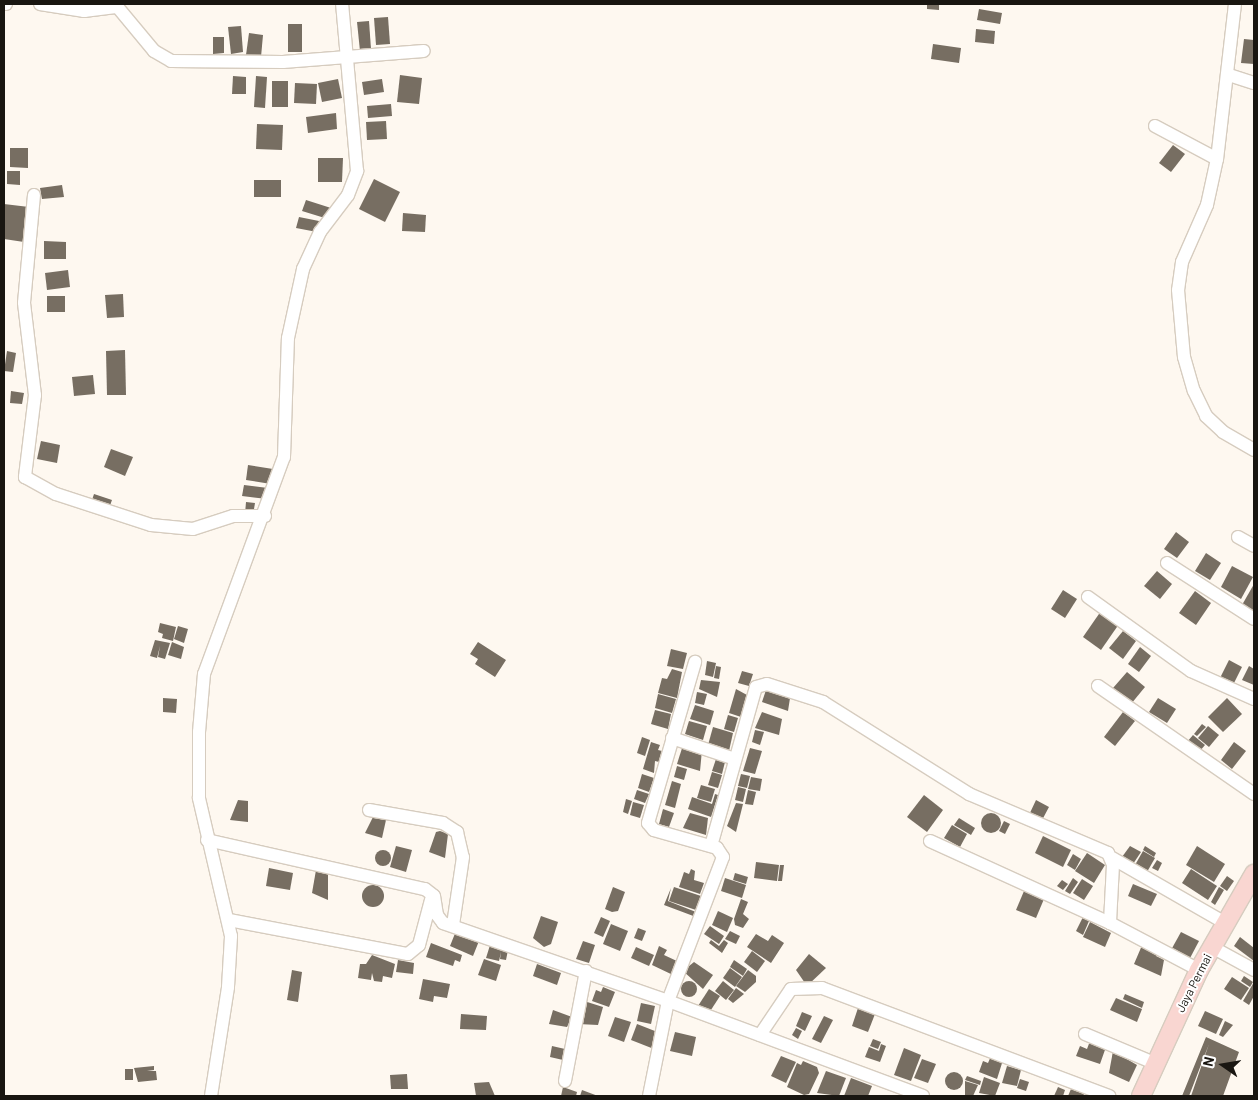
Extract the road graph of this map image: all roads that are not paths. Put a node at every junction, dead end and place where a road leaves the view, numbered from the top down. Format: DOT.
graph roads {
  1 [pos="40,4"];
  2 [pos="342,4"];
  3 [pos="1235,4"];
  4 [pos="117,5"];
  5 [pos="424,51"];
  6 [pos="349,56"];
  7 [pos="1229,75"];
  8 [pos="1254,84"];
  9 [pos="1155,126"];
  10 [pos="1217,159"];
  11 [pos="34,195"];
  12 [pos="1254,450"];
  13 [pos="265,516"];
  14 [pos="1238,537"];
  15 [pos="1254,546"];
  16 [pos="1167,563"];
  17 [pos="1088,597"];
  18 [pos="1254,619"];
  19 [pos="695,662"];
  20 [pos="1098,686"];
  21 [pos="1254,699"];
  22 [pos="672,738"];
  23 [pos="735,759"];
  24 [pos="1254,794"];
  25 [pos="369,810"];
  26 [pos="206,840"];
  27 [pos="930,841"];
  28 [pos="711,846"];
  29 [pos="1112,858"];
  30 [pos="1254,874"];
  31 [pos="432,893"];
  32 [pos="228,920"];
  33 [pos="1110,923"];
  34 [pos="1225,923"];
  35 [pos="453,925"];
  36 [pos="1212,947"];
  37 [pos="1199,970"];
  38 [pos="1254,970"];
  39 [pos="586,971"];
  40 [pos="668,1001"];
  41 [pos="757,1034"];
  42 [pos="1085,1034"];
  43 [pos="1154,1063"];
  44 [pos="565,1081"];
  45 [pos="210,1096"];
  46 [pos="649,1096"];
  47 [pos="923,1096"];
  48 [pos="1108,1096"];
  49 [pos="1141,1096"];
  1 -- 4 [label="street"];
  2 -- 6 [label="street"];
  3 -- 7 [label="street"];
  4 -- 6 [label="street"];
  5 -- 6 [label="street"];
  6 -- 13 [label="street"];
  7 -- 8 [label="street"];
  7 -- 10 [label="street"];
  9 -- 10 [label="street"];
  10 -- 12 [label="street"];
  11 -- 13 [label="street"];
  13 -- 26 [label="street"];
  14 -- 15 [label="street"];
  16 -- 18 [label="street"];
  17 -- 21 [label="street"];
  19 -- 22 [label="street"];
  20 -- 24 [label="street"];
  22 -- 23 [label="street"];
  22 -- 28 [label="street"];
  23 -- 28 [label="street"];
  23 -- 29 [label="street"];
  25 -- 35 [label="street"];
  26 -- 31 [label="street"];
  26 -- 32 [label="street"];
  27 -- 33 [label="street"];
  28 -- 40 [label="street"];
  29 -- 33 [label="street"];
  29 -- 34 [label="street"];
  30 -- 34 [label="street, Jaya Permai"];
  31 -- 32 [label="street"];
  31 -- 35 [label="street"];
  32 -- 45 [label="street"];
  33 -- 37 [label="street"];
  34 -- 36 [label="street, Jaya Permai"];
  35 -- 39 [label="street"];
  36 -- 37 [label="street, Jaya Permai"];
  36 -- 38 [label="street"];
  37 -- 43 [label="street, Jaya Permai"];
  39 -- 40 [label="street"];
  39 -- 44 [label="street"];
  40 -- 41 [label="street"];
  40 -- 46 [label="street"];
  41 -- 47 [label="street"];
  41 -- 48 [label="street"];
  42 -- 43 [label="street"];
  43 -- 49 [label="street, Jaya Permai"];
}
